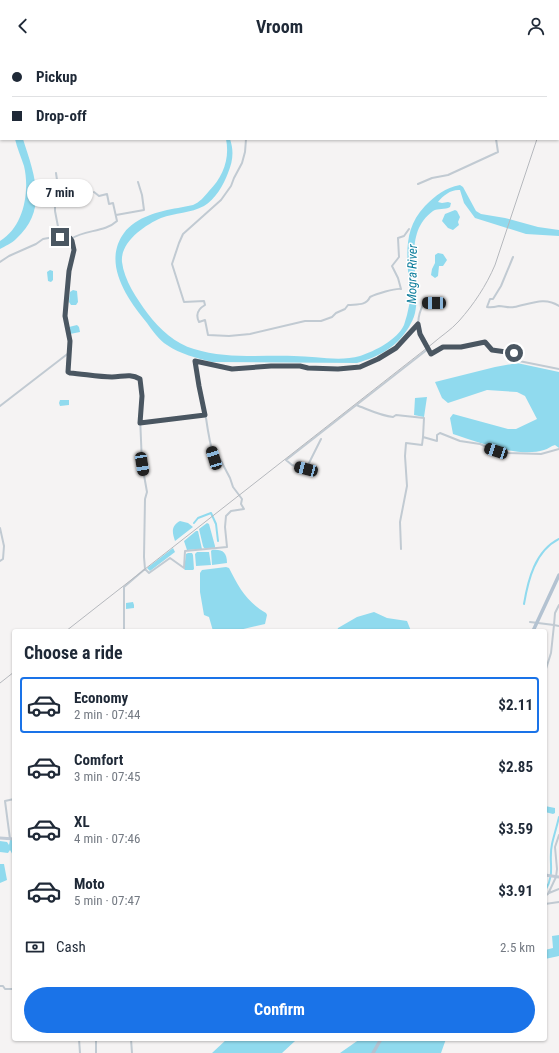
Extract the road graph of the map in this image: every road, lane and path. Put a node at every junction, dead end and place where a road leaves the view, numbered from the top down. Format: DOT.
graph roads {
  1 [pos="246,140"];
  2 [pos="496,140"];
  3 [pos="56,173"];
  4 [pos="138,182"];
  5 [pos="418,184"];
  6 [pos="94,192"];
  7 [pos="116,215"];
  8 [pos="409,229"];
  9 [pos="60,237"];
  10 [pos="71,239"];
  11 [pos="513,258"];
  12 [pos="0,262"];
  13 [pos="434,303"];
  14 [pos="559,306"];
  15 [pos="418,324"];
  16 [pos="428,349"];
  17 [pos="70,352"];
  18 [pos="559,369"];
  19 [pos="356,405"];
  20 [pos="0,406"];
  21 [pos="205,415"];
  22 [pos="140,423"];
  23 [pos="423,437"];
  24 [pos="321,439"];
  25 [pos="559,449"];
  26 [pos="0,528"];
  27 [pos="401,549"];
  28 [pos="0,561"];
  29 [pos="145,569"];
  30 [pos="559,574"];
  31 [pos="559,604"];
  32 [pos="530,622"];
  33 [pos="554,625"];
  34 [pos="559,626"];
  35 [pos="124,629"];
  36 [pos="534,629"];
  37 [pos="547,666"];
  38 [pos="12,799"];
  39 [pos="559,835"];
  40 [pos="0,838"];
  41 [pos="10,839"];
  42 [pos="547,875"];
  43 [pos="557,877"];
  44 [pos="559,889"];
  45 [pos="548,894"];
  46 [pos="559,902"];
  47 [pos="547,905"];
  48 [pos="0,986"];
  49 [pos="12,989"];
  50 [pos="79,1041"];
  51 [pos="96,1041"];
  52 [pos="131,1041"];
  53 [pos="380,1041"];
  54 [pos="80,1053"];
  55 [pos="96,1053"];
  56 [pos="132,1053"];
  57 [pos="373,1053"];
  1 -- 8 [label="street"];
  2 -- 5 [label="street"];
  3 -- 9 [label="street"];
  4 -- 7 [label="street"];
  6 -- 7 [label="street"];
  7 -- 10 [label="street"];
  9 -- 10 [label="street"];
  9 -- 12 [label="street"];
  10 -- 17 [label="street"];
  11 -- 14 [label="street"];
  13 -- 15 [label="street"];
  15 -- 16 [label="street"];
  15 -- 21 [label="street"];
  16 -- 18 [label="street"];
  16 -- 19 [label="street"];
  17 -- 20 [label="street"];
  17 -- 22 [label="street"];
  19 -- 23 [label="street"];
  19 -- 24 [label="street"];
  21 -- 22 [label="street"];
  21 -- 29 [label="street"];
  22 -- 29 [label="street"];
  23 -- 25 [label="street"];
  23 -- 27 [label="street"];
  26 -- 28 [label="street"];
  29 -- 35 [label="street"];
  30 -- 36 [label="main road"];
  31 -- 33 [label="street"];
  32 -- 33 [label="street"];
  33 -- 34 [label="street"];
  33 -- 37 [label="street"];
  38 -- 41 [label="street"];
  39 -- 43 [label="street"];
  40 -- 41 [label="main road"];
  42 -- 43 [label="main road"];
  43 -- 45 [label="street"];
  44 -- 45 [label="street"];
  46 -- 47 [label="street"];
  48 -- 49 [label="street"];
  50 -- 54 [label="street"];
  51 -- 55 [label="street"];
  52 -- 56 [label="street"];
  53 -- 57 [label="main road"];
}
